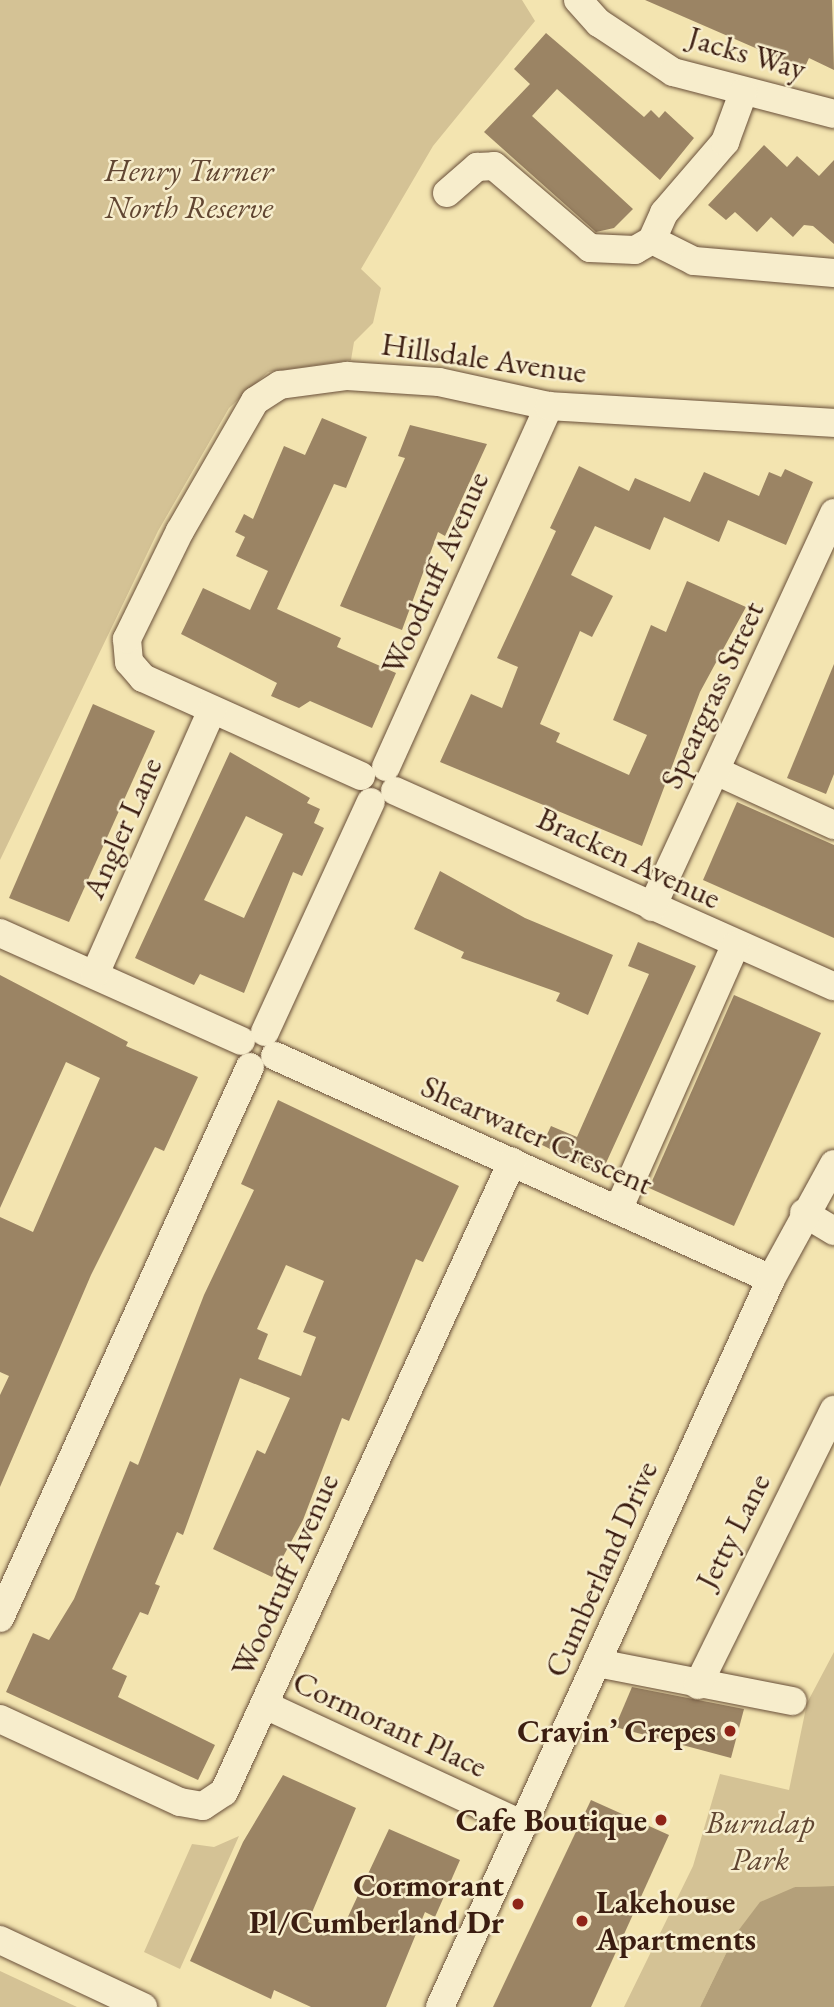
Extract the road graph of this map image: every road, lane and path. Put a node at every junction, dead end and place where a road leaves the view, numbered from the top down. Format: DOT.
graph roads {
  1 [pos="578,0"];
  2 [pos="743,93"];
  3 [pos="834,114"];
  4 [pos="447,193"];
  5 [pos="652,240"];
  6 [pos="834,273"];
  7 [pos="549,406"];
  8 [pos="834,423"];
  9 [pos="834,513"];
  10 [pos="129,662"];
  11 [pos="212,710"];
  12 [pos="716,771"];
  13 [pos="378,784"];
  14 [pos="834,825"];
  15 [pos="652,907"];
  16 [pos="0,933"];
  17 [pos="735,946"];
  18 [pos="95,974"];
  19 [pos="834,986"];
  20 [pos="258,1049"];
  21 [pos="512,1162"];
  22 [pos="834,1164"];
  23 [pos="618,1210"];
  24 [pos="804,1213"];
  25 [pos="834,1231"];
  26 [pos="771,1279"];
  27 [pos="834,1410"];
  28 [pos="3,1605"];
  29 [pos="597,1663"];
  30 [pos="698,1685"];
  31 [pos="792,1701"];
  32 [pos="265,1705"];
  33 [pos="0,1719"];
  34 [pos="523,1825"];
  35 [pos="0,1940"];
  36 [pos="142,2007"];
  37 [pos="440,2007"];
  1 -- 2 [label="street, Jacks Way"];
  2 -- 3 [label="street, Jacks Way"];
  2 -- 5 [label="street"];
  4 -- 5 [label="street"];
  5 -- 6 [label="street"];
  7 -- 8 [label="street, Hillsdale Avenue"];
  7 -- 10 [label="street, Hillsdale Avenue"];
  7 -- 13 [label="street, Woodruff Avenue"];
  9 -- 12 [label="street, Speargrass Street"];
  10 -- 11 [label="street, Bracken Avenue"];
  11 -- 13 [label="street, Bracken Avenue"];
  11 -- 18 [label="street, Angler Lane"];
  12 -- 14 [label="street"];
  12 -- 15 [label="street, Speargrass Street"];
  13 -- 15 [label="street, Bracken Avenue"];
  13 -- 20 [label="street, Woodruff Avenue"];
  15 -- 17 [label="street, Bracken Avenue"];
  16 -- 18 [label="street, Shearwater Crescent"];
  17 -- 19 [label="street, Bracken Avenue"];
  17 -- 23 [label="street"];
  18 -- 20 [label="street, Shearwater Crescent"];
  20 -- 21 [label="street, Shearwater Crescent"];
  20 -- 28 [label="street, Woodruff Avenue"];
  21 -- 23 [label="street, Shearwater Crescent"];
  21 -- 32 [label="street, Woodruff Avenue"];
  22 -- 24 [label="street, Cumberland Drive"];
  23 -- 26 [label="street, Shearwater Crescent"];
  24 -- 25 [label="street"];
  24 -- 26 [label="street, Cumberland Drive"];
  26 -- 29 [label="street, Cumberland Drive"];
  27 -- 30 [label="street, Jetty Lane"];
  29 -- 30 [label="street"];
  29 -- 34 [label="street, Cumberland Drive"];
  30 -- 31 [label="street"];
  32 -- 33 [label="street, Woodruff Avenue"];
  32 -- 34 [label="street, Cormorant Place"];
  34 -- 37 [label="street, Cumberland Drive"];
  35 -- 36 [label="street"];
}
